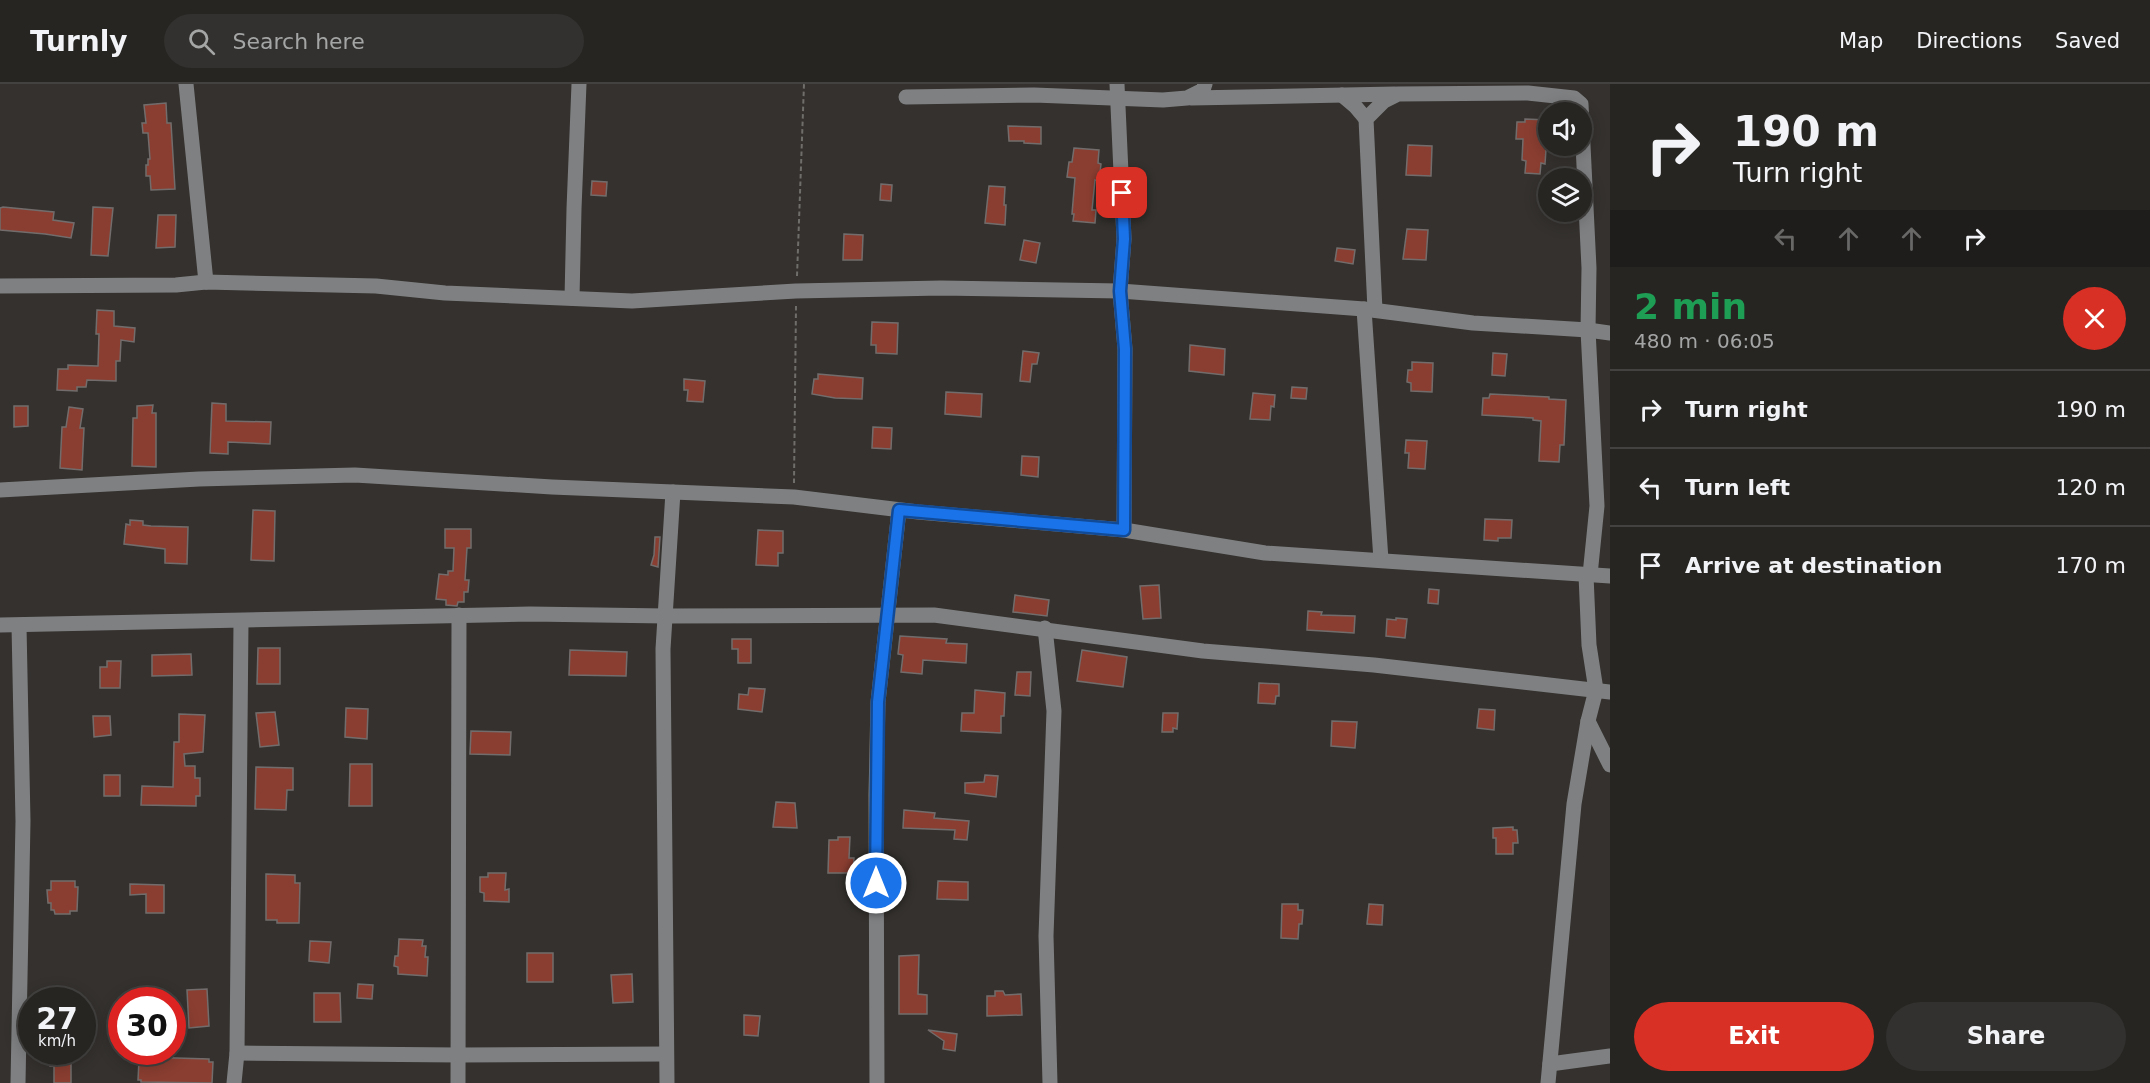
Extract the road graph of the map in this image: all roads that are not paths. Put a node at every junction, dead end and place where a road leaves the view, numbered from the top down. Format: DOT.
graph roads {
  1 [pos="186,84"];
  2 [pos="579,84"];
  3 [pos="1205,84"];
  4 [pos="1422,89"];
  5 [pos="1118,92"];
  6 [pos="1398,94"];
  7 [pos="1342,95"];
  8 [pos="906,97"];
  9 [pos="1187,98"];
  10 [pos="1365,120"];
  11 [pos="206,282"];
  12 [pos="0,286"];
  13 [pos="1120,291"];
  14 [pos="572,298"];
  15 [pos="1369,309"];
  16 [pos="1588,330"];
  17 [pos="1610,333"];
  18 [pos="0,490"];
  19 [pos="673,492"];
  20 [pos="899,510"];
  21 [pos="1124,530"];
  22 [pos="1381,560"];
  23 [pos="1588,575"];
  24 [pos="1610,576"];
  25 [pos="459,615"];
  26 [pos="886,615"];
  27 [pos="666,616"];
  28 [pos="241,621"];
  29 [pos="0,626"];
  30 [pos="20,626"];
  31 [pos="1045,628"];
  32 [pos="1603,691"];
  33 [pos="1588,721"];
  34 [pos="1610,765"];
  35 [pos="237,1053"];
  36 [pos="666,1054"];
  37 [pos="459,1055"];
  38 [pos="1610,1056"];
  39 [pos="1550,1064"];
  40 [pos="18,1083"];
  41 [pos="234,1083"];
  42 [pos="458,1083"];
  43 [pos="667,1083"];
  44 [pos="877,1083"];
  45 [pos="1050,1083"];
  46 [pos="1548,1083"];
  1 -- 11 [label="street"];
  2 -- 14 [label="street"];
  3 -- 9 [label="street"];
  4 -- 6 [label="street"];
  4 -- 16 [label="street"];
  5 -- 8 [label="street"];
  5 -- 9 [label="street"];
  5 -- 13 [label="street"];
  6 -- 7 [label="street"];
  6 -- 10 [label="street"];
  7 -- 9 [label="street"];
  7 -- 10 [label="street"];
  10 -- 15 [label="street"];
  11 -- 12 [label="street"];
  11 -- 14 [label="street"];
  13 -- 14 [label="street"];
  13 -- 15 [label="street"];
  13 -- 21 [label="street"];
  15 -- 16 [label="street"];
  15 -- 22 [label="street"];
  16 -- 17 [label="street"];
  16 -- 23 [label="street"];
  18 -- 19 [label="street"];
  19 -- 20 [label="street"];
  19 -- 27 [label="street"];
  20 -- 21 [label="street"];
  20 -- 26 [label="street"];
  21 -- 22 [label="street"];
  22 -- 23 [label="street"];
  23 -- 24 [label="street"];
  23 -- 32 [label="street"];
  25 -- 27 [label="street"];
  25 -- 28 [label="street"];
  25 -- 37 [label="street"];
  26 -- 27 [label="street"];
  26 -- 31 [label="street"];
  26 -- 44 [label="street"];
  27 -- 36 [label="street"];
  28 -- 30 [label="street"];
  28 -- 35 [label="street"];
  29 -- 30 [label="street"];
  30 -- 40 [label="street"];
  31 -- 32 [label="street"];
  31 -- 45 [label="street"];
  32 -- 33 [label="street"];
  33 -- 34 [label="street"];
  33 -- 39 [label="street"];
  35 -- 37 [label="street"];
  35 -- 41 [label="street"];
  36 -- 37 [label="street"];
  36 -- 43 [label="street"];
  37 -- 42 [label="street"];
  38 -- 39 [label="street"];
  39 -- 46 [label="street"];
}
